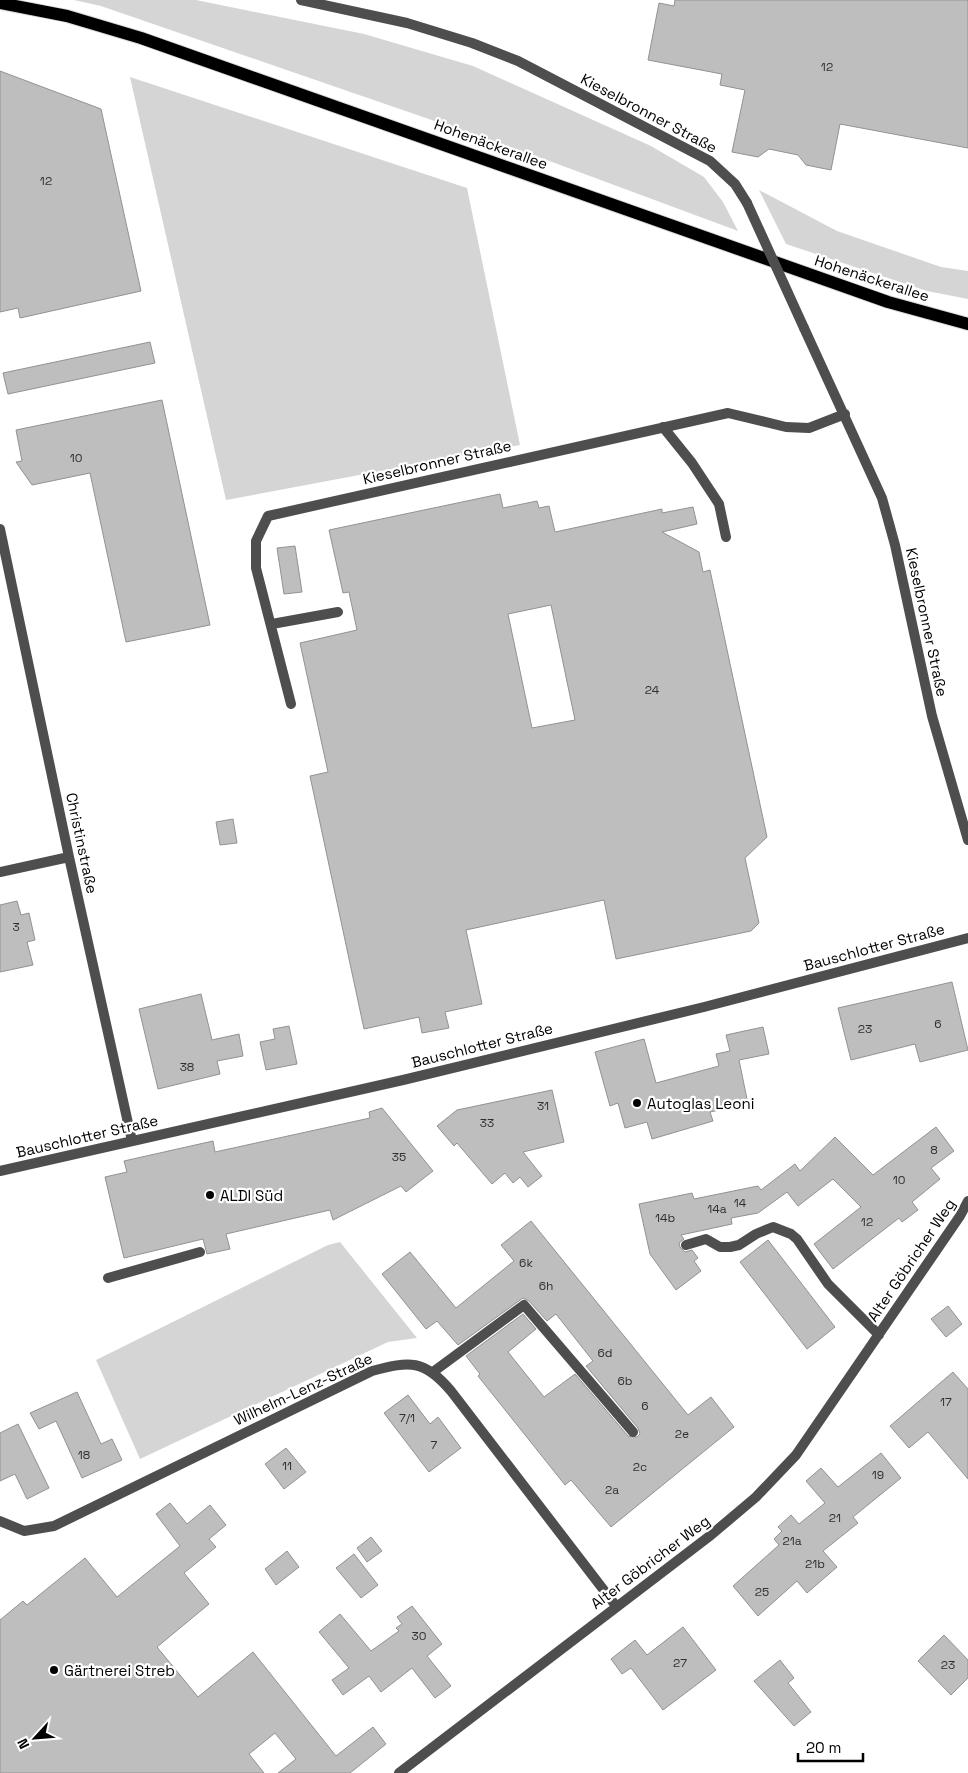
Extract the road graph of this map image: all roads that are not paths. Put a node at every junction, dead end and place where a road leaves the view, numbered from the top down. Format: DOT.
graph roads {
  1 [pos="301,0"];
  2 [pos="0,3"];
  3 [pos="968,324"];
  4 [pos="845,414"];
  5 [pos="663,428"];
  6 [pos="0,529"];
  7 [pos="726,538"];
  8 [pos="2,551"];
  9 [pos="338,612"];
  10 [pos="272,624"];
  11 [pos="291,704"];
  12 [pos="968,840"];
  13 [pos="69,857"];
  14 [pos="0,872"];
  15 [pos="968,938"];
  16 [pos="132,1141"];
  17 [pos="0,1171"];
  18 [pos="968,1201"];
  19 [pos="686,1245"];
  20 [pos="200,1252"];
  21 [pos="108,1278"];
  22 [pos="879,1335"];
  23 [pos="434,1372"];
  24 [pos="633,1432"];
  25 [pos="0,1521"];
  26 [pos="616,1606"];
  27 [pos="399,1773"];
  1 -- 4 [label="street, Kieselbronner Straße, bridge"];
  2 -- 3 [label="main road, Hohenäckerallee"];
  4 -- 5 [label="street, Kieselbronner Straße"];
  4 -- 12 [label="street, Kieselbronner Straße"];
  5 -- 7 [label="street"];
  5 -- 10 [label="street, Kieselbronner Straße"];
  6 -- 8 [label="street, Christinstraße"];
  8 -- 13 [label="street, Christinstraße"];
  9 -- 10 [label="street"];
  10 -- 11 [label="street"];
  13 -- 14 [label="street"];
  13 -- 16 [label="street, Christinstraße"];
  15 -- 16 [label="street, Bauschlotter Straße"];
  16 -- 17 [label="street, Bauschlotter Straße"];
  18 -- 22 [label="street, Alter Göbricher Weg"];
  19 -- 22 [label="street, Alter Göbricher Weg"];
  20 -- 21 [label="street"];
  22 -- 26 [label="street, Alter Göbricher Weg"];
  23 -- 24 [label="street"];
  23 -- 25 [label="street, Wilhelm-Lenz-Straße"];
  23 -- 26 [label="street"];
  26 -- 27 [label="street, Alter Göbricher Weg"];
}
